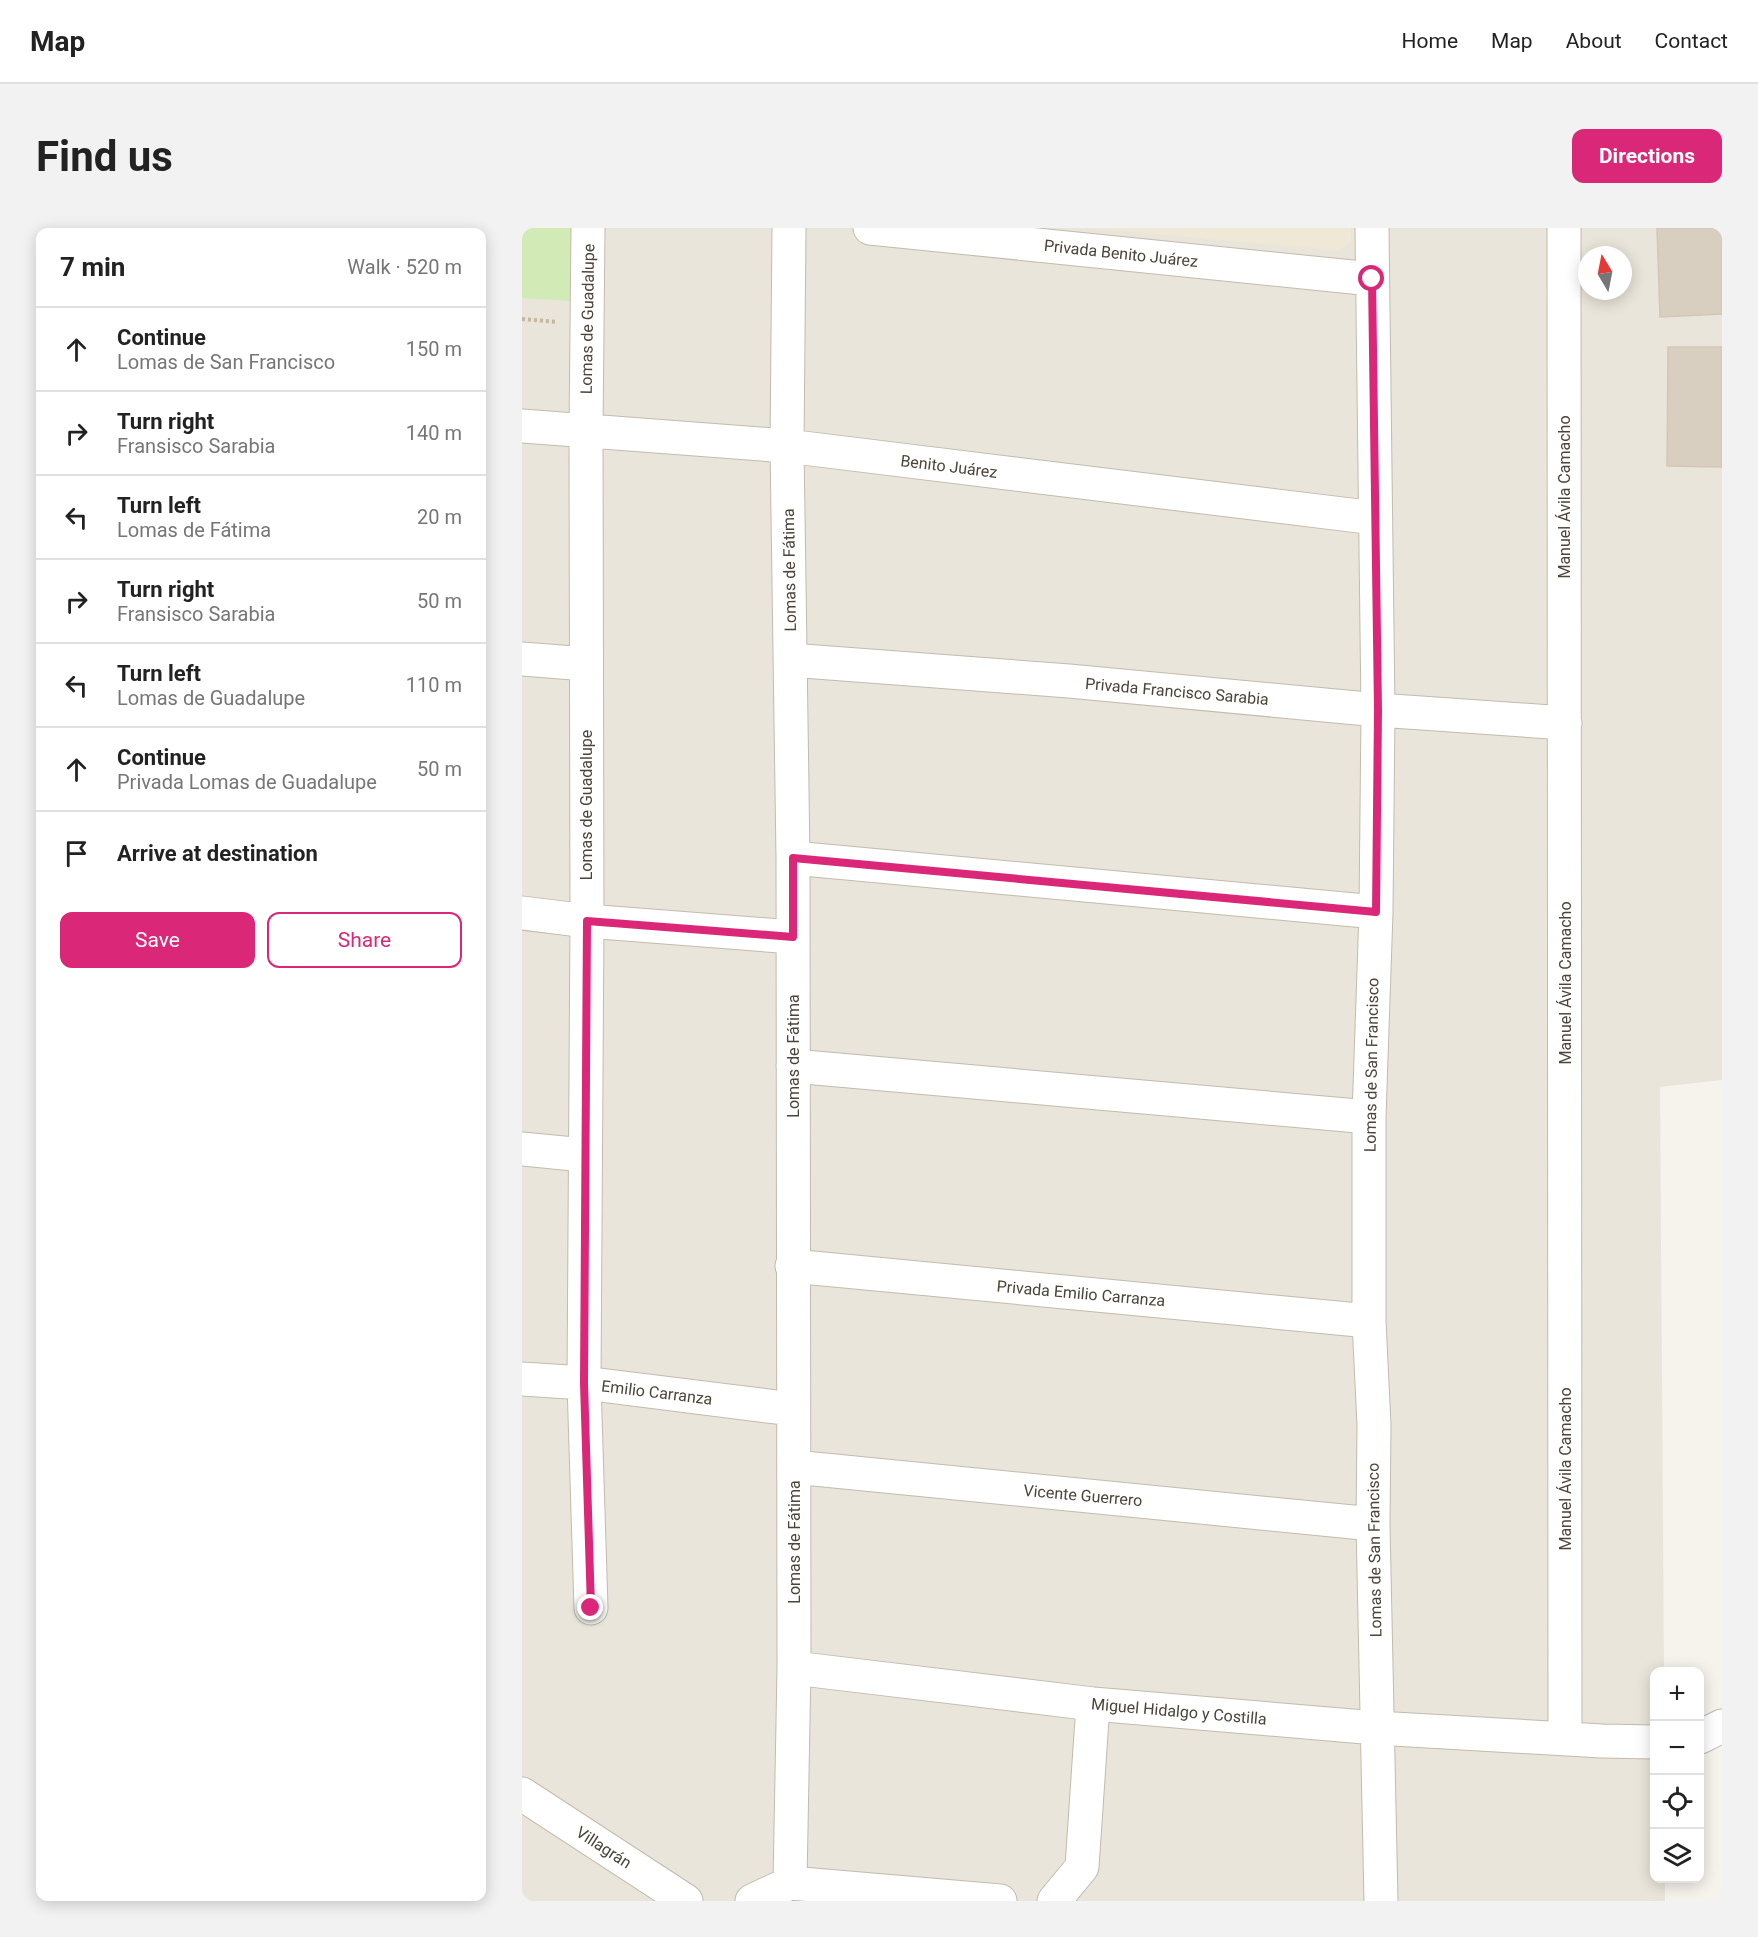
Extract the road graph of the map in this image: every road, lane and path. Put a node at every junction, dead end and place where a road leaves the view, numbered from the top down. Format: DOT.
graph roads {
  1 [pos="588,228"];
  2 [pos="789,228"];
  3 [pos="870,228"];
  4 [pos="1372,228"];
  5 [pos="1564,228"];
  6 [pos="1372,279"];
  7 [pos="522,426"];
  8 [pos="586,432"];
  9 [pos="788,446"];
  10 [pos="1375,518"];
  11 [pos="522,659"];
  12 [pos="790,660"];
  13 [pos="585,664"];
  14 [pos="1378,710"];
  15 [pos="1565,723"];
  16 [pos="793,858"];
  17 [pos="1376,912"];
  18 [pos="522,913"];
  19 [pos="587,921"];
  20 [pos="793,937"];
  21 [pos="793,1066"];
  22 [pos="1369,1117"];
  23 [pos="522,1149"];
  24 [pos="584,1155"];
  25 [pos="792,1266"];
  26 [pos="1369,1321"];
  27 [pos="522,1379"];
  28 [pos="584,1383"];
  29 [pos="792,1410"];
  30 [pos="794,1467"];
  31 [pos="1373,1524"];
  32 [pos="591,1608"];
  33 [pos="794,1668"];
  34 [pos="1093,1704"];
  35 [pos="1722,1726"];
  36 [pos="1376,1728"];
  37 [pos="1704,1735"];
  38 [pos="1565,1739"];
  39 [pos="1643,1742"];
  40 [pos="522,1794"];
  41 [pos="790,1883"];
  42 [pos="686,1901"];
  43 [pos="752,1901"];
  44 [pos="1000,1901"];
  45 [pos="1053,1901"];
  46 [pos="1381,1901"];
  1 -- 8 [label="street, Lomas de Guadalupe"];
  2 -- 9 [label="street, Lomas de Fátima"];
  3 -- 6 [label="street, Privada Benito Juárez"];
  4 -- 6 [label="street, Lomas de San Francisco"];
  5 -- 15 [label="street, Manuel Ávila Camacho"];
  6 -- 10 [label="street, Lomas de San Francisco"];
  7 -- 8 [label="street, Benito Juárez"];
  8 -- 9 [label="street, Benito Juárez"];
  8 -- 13 [label="street, Lomas de Guadalupe"];
  9 -- 10 [label="street, Benito Juárez"];
  9 -- 12 [label="street, Lomas de Fátima"];
  10 -- 14 [label="street, Lomas de San Francisco"];
  11 -- 13 [label="street"];
  12 -- 14 [label="street, Privada Francisco Sarabia"];
  12 -- 16 [label="street, Lomas de Fátima"];
  13 -- 19 [label="street, Lomas de Guadalupe"];
  14 -- 15 [label="street, Privada Francisco Sarabia"];
  14 -- 17 [label="street, Lomas de San Francisco"];
  15 -- 38 [label="street, Manuel Ávila Camacho"];
  16 -- 17 [label="street"];
  16 -- 20 [label="street, Lomas de Fátima"];
  17 -- 22 [label="street, Lomas de San Francisco"];
  18 -- 19 [label="street"];
  19 -- 20 [label="street"];
  19 -- 24 [label="street, Lomas de Guadalupe"];
  20 -- 21 [label="street, Lomas de Fátima"];
  21 -- 22 [label="street"];
  21 -- 25 [label="street, Lomas de Fátima"];
  22 -- 26 [label="street, Lomas de San Francisco"];
  23 -- 24 [label="street"];
  24 -- 28 [label="street, Lomas de Guadalupe"];
  25 -- 26 [label="street, Privada Emilio Carranza"];
  25 -- 29 [label="street, Lomas de Fátima"];
  26 -- 31 [label="street, Lomas de San Francisco"];
  27 -- 28 [label="street, Emilio Carranza"];
  28 -- 29 [label="street, Emilio Carranza"];
  28 -- 32 [label="street, Lomas de Guadalupe"];
  29 -- 30 [label="street, Lomas de Fátima"];
  30 -- 31 [label="street, Vicente Guerrero"];
  30 -- 33 [label="street, Lomas de Fátima"];
  31 -- 36 [label="street, Lomas de San Francisco"];
  33 -- 34 [label="street, Miguel Hidalgo y Costilla"];
  33 -- 41 [label="street, Lomas de Fátima"];
  34 -- 36 [label="street, Miguel Hidalgo y Costilla"];
  34 -- 45 [label="street"];
  35 -- 37 [label="street"];
  36 -- 38 [label="street, Miguel Hidalgo y Costilla"];
  36 -- 46 [label="street, Lomas de San Francisco"];
  38 -- 39 [label="street, Miguel Hidalgo y Costilla"];
  40 -- 42 [label="street, Villagrán"];
  41 -- 43 [label="street"];
  41 -- 44 [label="street"];
}
